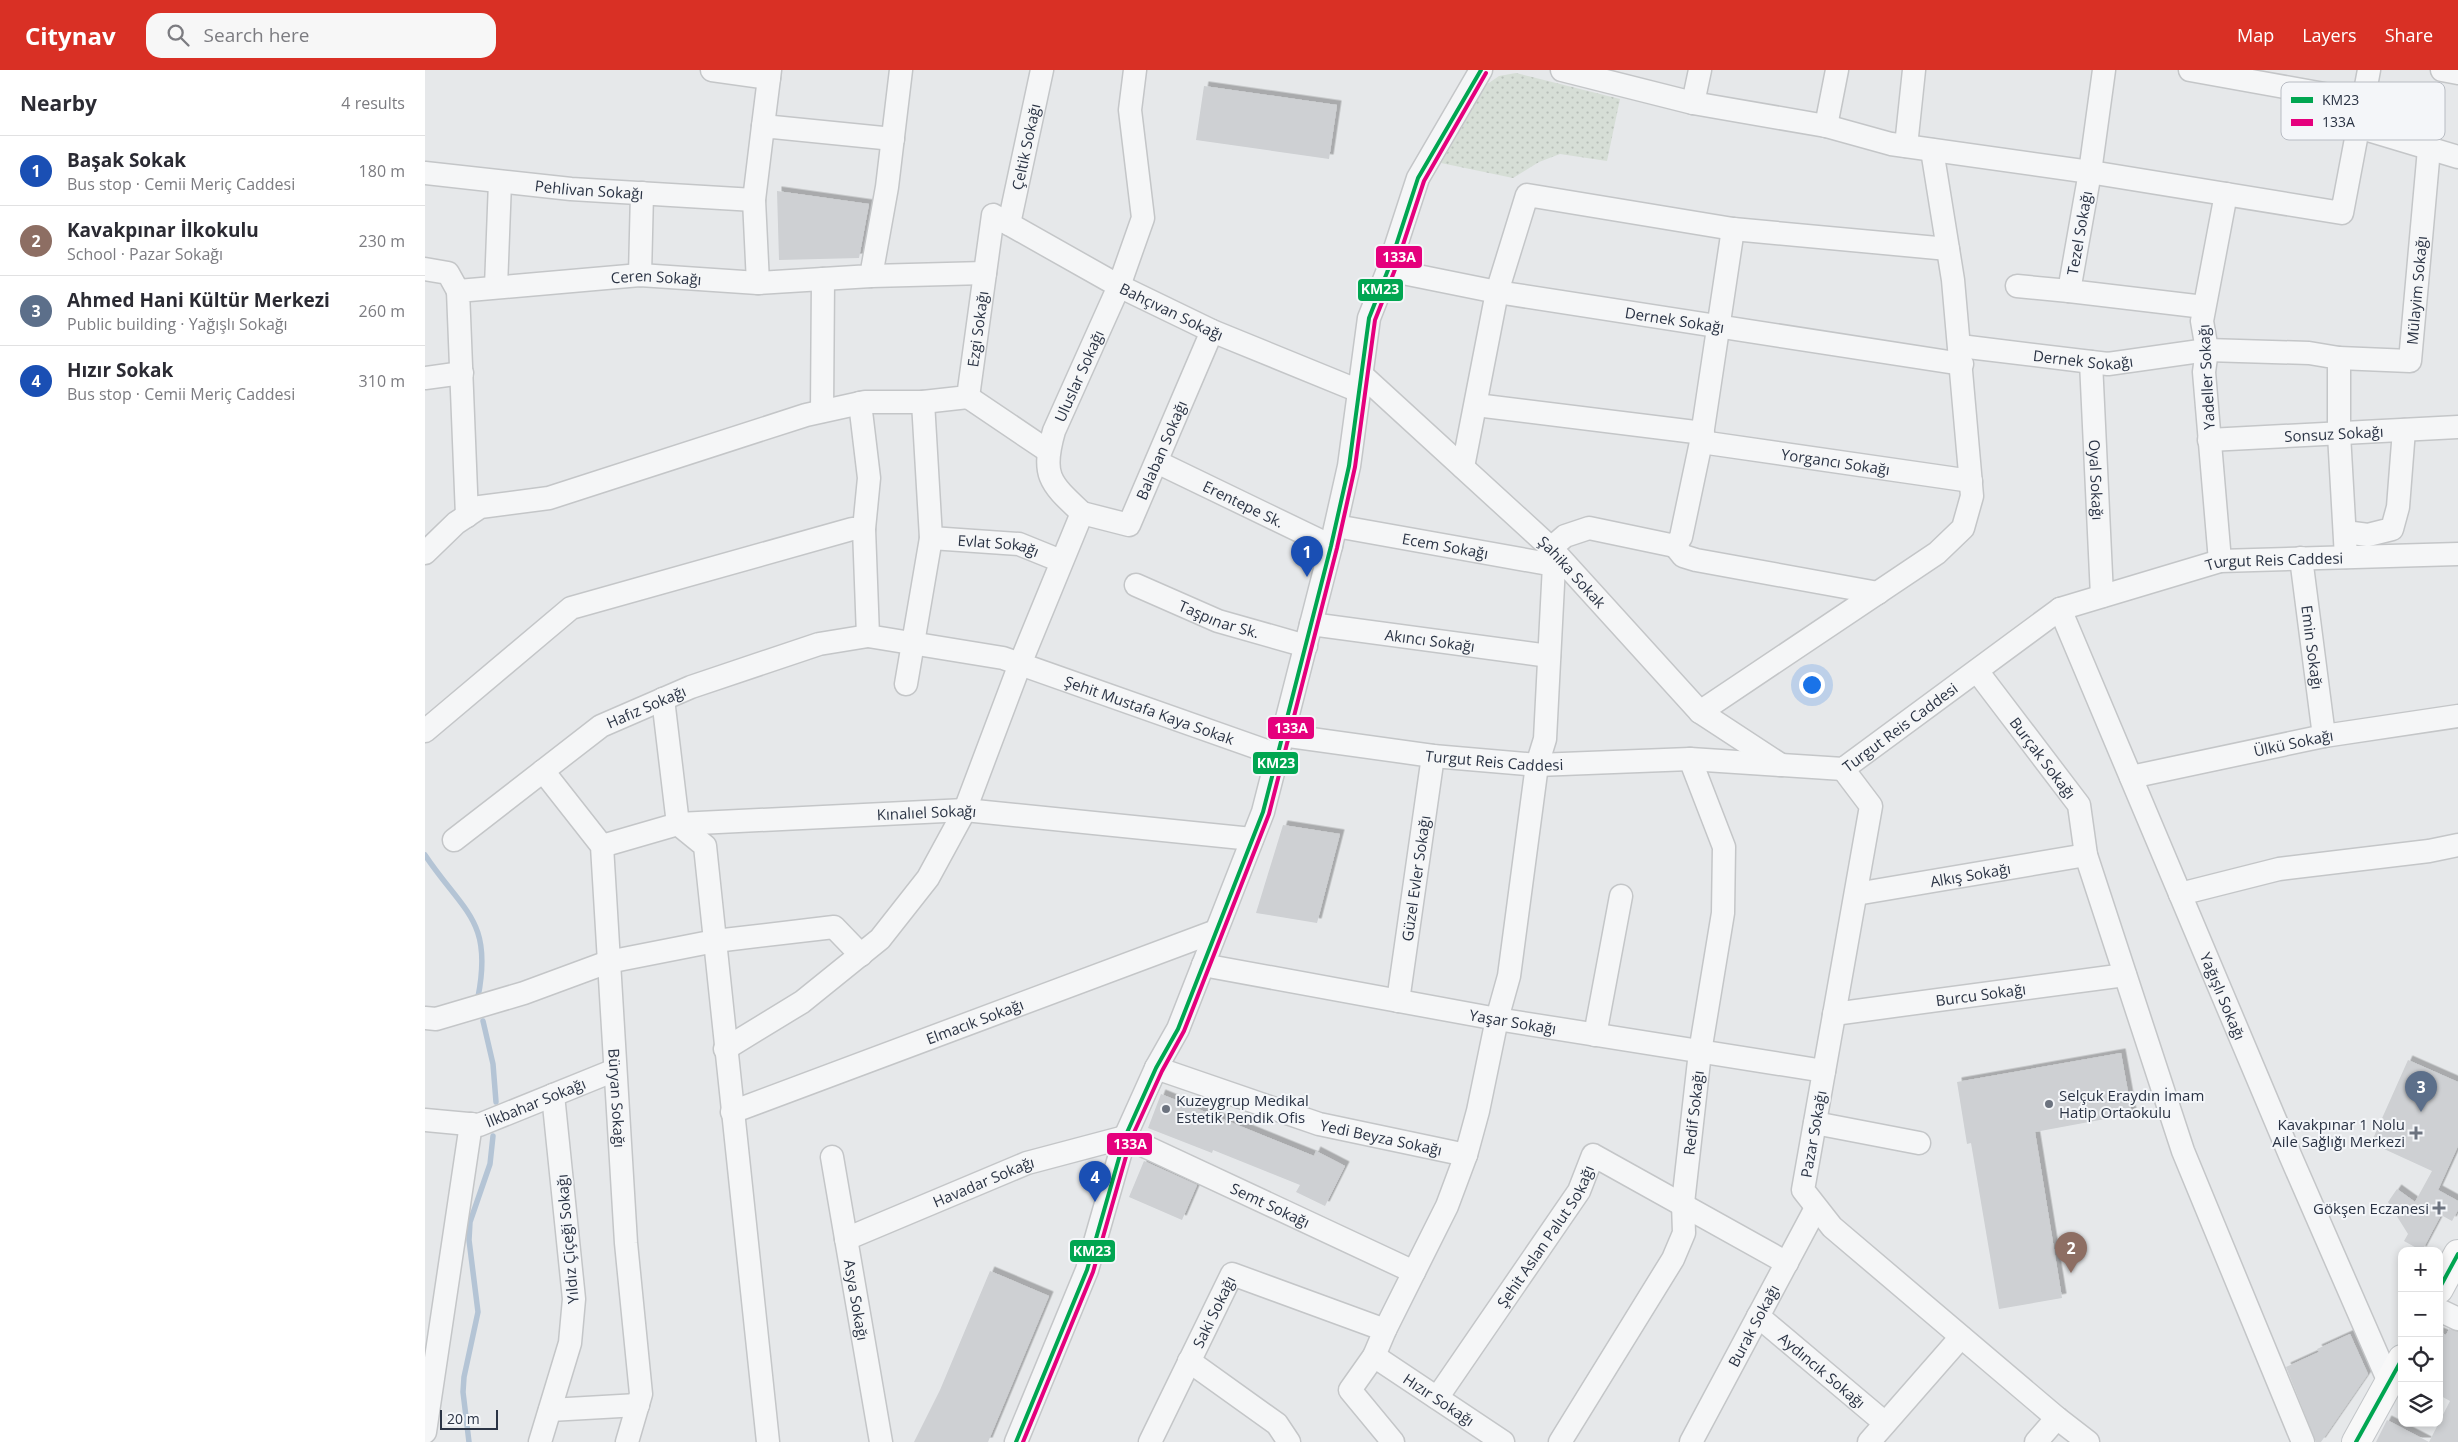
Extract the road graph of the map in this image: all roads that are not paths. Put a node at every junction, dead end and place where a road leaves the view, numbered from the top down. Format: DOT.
graph roads {
  1 [pos="712,70"];
  2 [pos="901,70"];
  3 [pos="1042,70"];
  4 [pos="1135,70"];
  5 [pos="1481,70"];
  6 [pos="1562,70"];
  7 [pos="1700,70"];
  8 [pos="1837,70"];
  9 [pos="1914,70"];
  10 [pos="2104,70"];
  11 [pos="2190,70"];
  12 [pos="2443,70"];
  13 [pos="2458,73"];
  14 [pos="769,74"];
  15 [pos="2281,86"];
  16 [pos="1693,103"];
  17 [pos="763,126"];
  18 [pos="1826,126"];
  19 [pos="893,139"];
  20 [pos="2356,140"];
  21 [pos="2402,140"];
  22 [pos="1906,146"];
  23 [pos="2429,148"];
  24 [pos="1932,150"];
  25 [pos="2458,157"];
  26 [pos="2090,172"];
  27 [pos="425,174"];
  28 [pos="500,182"];
  29 [pos="642,193"];
  30 [pos="2226,194"];
  31 [pos="754,200"];
  32 [pos="1001,220"];
  33 [pos="1733,229"];
  34 [pos="1948,249"];
  35 [pos="425,269"];
  36 [pos="1388,270"];
  37 [pos="985,273"];
  38 [pos="640,275"];
  39 [pos="871,276"];
  40 [pos="823,279"];
  41 [pos="758,283"];
  42 [pos="1119,286"];
  43 [pos="2017,286"];
  44 [pos="496,287"];
  45 [pos="458,291"];
  46 [pos="1497,292"];
  47 [pos="2069,292"];
  48 [pos="2205,308"];
  49 [pos="1719,327"];
  50 [pos="1212,332"];
  51 [pos="2207,350"];
  52 [pos="1961,355"];
  53 [pos="2339,358"];
  54 [pos="2091,362"];
  55 [pos="462,373"];
  56 [pos="425,378"];
  57 [pos="1361,383"];
  58 [pos="968,397"];
  59 [pos="923,402"];
  60 [pos="860,403"];
  61 [pos="1477,405"];
  62 [pos="822,411"];
  63 [pos="2458,427"];
  64 [pos="2404,430"];
  65 [pos="2339,434"];
  66 [pos="1702,438"];
  67 [pos="2209,440"];
  68 [pos="1048,451"];
  69 [pos="1157,462"];
  70 [pos="1463,467"];
  71 [pos="1971,481"];
  72 [pos="1082,513"];
  73 [pos="467,516"];
  74 [pos="864,529"];
  75 [pos="2345,532"];
  76 [pos="1334,536"];
  77 [pos="931,538"];
  78 [pos="1675,546"];
  79 [pos="425,553"];
  80 [pos="2458,554"];
  81 [pos="1552,557"];
  82 [pos="2346,557"];
  83 [pos="2301,558"];
  84 [pos="1061,560"];
  85 [pos="2220,561"];
  86 [pos="1136,585"];
  87 [pos="1878,593"];
  88 [pos="2102,596"];
  89 [pos="2060,609"];
  90 [pos="1311,624"];
  91 [pos="868,636"];
  92 [pos="914,644"];
  93 [pos="1306,646"];
  94 [pos="1549,656"];
  95 [pos="1021,664"];
  96 [pos="1977,671"];
  97 [pos="906,684"];
  98 [pos="663,699"];
  99 [pos="1700,712"];
  100 [pos="2458,716"];
  101 [pos="425,731"];
  102 [pos="2324,736"];
  103 [pos="1280,745"];
  104 [pos="1433,756"];
  105 [pos="1690,759"];
  106 [pos="1537,765"];
  107 [pos="1781,765"];
  108 [pos="1843,769"];
  109 [pos="543,771"];
  110 [pos="2131,777"];
  111 [pos="965,810"];
  112 [pos="678,824"];
  113 [pos="1252,838"];
  114 [pos="454,840"];
  115 [pos="2458,845"];
  116 [pos="602,846"];
  117 [pos="2086,855"];
  118 [pos="1856,894"];
  119 [pos="2180,894"];
  120 [pos="1621,896"];
  121 [pos="1217,931"];
  122 [pos="715,941"];
  123 [pos="861,955"];
  124 [pos="608,962"];
  125 [pos="1203,965"];
  126 [pos="2125,975"];
  127 [pos="1398,1000"];
  128 [pos="1834,1014"];
  129 [pos="425,1018"];
  130 [pos="1497,1019"];
  131 [pos="1595,1035"];
  132 [pos="725,1050"];
  133 [pos="1700,1052"];
  134 [pos="1156,1068"];
  135 [pos="615,1070"];
  136 [pos="1824,1071"];
  137 [pos="553,1095"];
  138 [pos="732,1112"];
  139 [pos="425,1120"];
  140 [pos="1815,1123"];
  141 [pos="471,1124"];
  142 [pos="1125,1138"];
  143 [pos="1919,1143"];
  144 [pos="1466,1155"];
  145 [pos="832,1157"];
  146 [pos="1683,1203"];
  147 [pos="1817,1208"];
  148 [pos="846,1239"];
  149 [pos="2458,1254"];
  150 [pos="1787,1263"];
  151 [pos="1414,1272"];
  152 [pos="2443,1282"];
  153 [pos="434,1309"];
  154 [pos="2443,1312"];
  155 [pos="1758,1316"];
  156 [pos="2458,1319"];
  157 [pos="1385,1330"];
  158 [pos="1961,1337"];
  159 [pos="1374,1356"];
  160 [pos="1189,1361"];
  161 [pos="2396,1370"];
  162 [pos="429,1379"];
  163 [pos="1437,1398"];
  164 [pos="637,1405"];
  165 [pos="550,1410"];
  166 [pos="2057,1418"];
  167 [pos="1885,1423"];
  168 [pos="425,1432"];
  169 [pos="540,1442"];
  170 [pos="627,1442"];
  171 [pos="768,1442"];
  172 [pos="881,1442"];
  173 [pos="1016,1442"];
  174 [pos="1149,1442"];
  175 [pos="1289,1442"];
  176 [pos="1393,1442"];
  177 [pos="1503,1442"];
  178 [pos="1560,1442"];
  179 [pos="1691,1442"];
  180 [pos="1869,1442"];
  181 [pos="2036,1442"];
  182 [pos="2089,1442"];
  183 [pos="2303,1442"];
  184 [pos="2356,1442"];
  1 -- 14 [label="street"];
  2 -- 19 [label="street"];
  3 -- 32 [label="street, Çeltik Sokağı"];
  4 -- 42 [label="street, Uluslar Sokağı"];
  5 -- 36 [label="street"];
  6 -- 16 [label="street"];
  7 -- 16 [label="street"];
  8 -- 18 [label="street"];
  9 -- 22 [label="street"];
  10 -- 26 [label="street, Tezel Sokağı"];
  11 -- 15 [label="street"];
  12 -- 13 [label="street"];
  14 -- 17 [label="street"];
  16 -- 18 [label="street"];
  17 -- 19 [label="street"];
  17 -- 31 [label="street"];
  18 -- 22 [label="street"];
  19 -- 39 [label="street"];
  20 -- 30 [label="street"];
  21 -- 23 [label="street"];
  22 -- 24 [label="street"];
  23 -- 25 [label="street"];
  23 -- 53 [label="street, Mülayim Sokağı"];
  24 -- 26 [label="street"];
  24 -- 34 [label="street"];
  26 -- 30 [label="street"];
  26 -- 47 [label="street, Tezel Sokağı"];
  27 -- 28 [label="street, Pehlivan Sokağı"];
  28 -- 29 [label="street, Pehlivan Sokağı"];
  28 -- 44 [label="street"];
  29 -- 31 [label="street, Pehlivan Sokağı"];
  29 -- 38 [label="street"];
  30 -- 48 [label="street, Yadeller Sokağı"];
  31 -- 41 [label="street"];
  32 -- 37 [label="street, Ezgi Sokağı"];
  32 -- 42 [label="street, Bahçıvan Sokağı"];
  33 -- 34 [label="street"];
  33 -- 46 [label="street"];
  33 -- 49 [label="street"];
  34 -- 52 [label="street"];
  35 -- 45 [label="street"];
  36 -- 46 [label="street, Dernek Sokağı"];
  36 -- 57 [label="street"];
  37 -- 39 [label="street, Ceren Sokağı"];
  37 -- 58 [label="street, Ezgi Sokağı"];
  38 -- 41 [label="street, Ceren Sokağı"];
  38 -- 44 [label="street, Ceren Sokağı"];
  39 -- 40 [label="street, Ceren Sokağı"];
  40 -- 41 [label="street, Ceren Sokağı"];
  40 -- 62 [label="street"];
  42 -- 50 [label="street, Bahçıvan Sokağı"];
  42 -- 68 [label="street, Uluslar Sokağı"];
  43 -- 47 [label="street"];
  44 -- 45 [label="street, Ceren Sokağı"];
  45 -- 55 [label="street"];
  46 -- 49 [label="street, Dernek Sokağı"];
  46 -- 61 [label="street"];
  47 -- 48 [label="street, Tezel Sokağı"];
  48 -- 51 [label="street, Yadeller Sokağı"];
  49 -- 52 [label="street, Dernek Sokağı"];
  49 -- 66 [label="street"];
  50 -- 57 [label="street, Bahçıvan Sokağı"];
  50 -- 69 [label="street, Balaban Sokağı"];
  51 -- 53 [label="street, Dernek Sokağı"];
  51 -- 54 [label="street, Dernek Sokağı"];
  51 -- 67 [label="street, Yadeller Sokağı"];
  52 -- 54 [label="street, Dernek Sokağı"];
  52 -- 71 [label="street"];
  53 -- 65 [label="street"];
  54 -- 88 [label="street, Oyal Sokağı"];
  55 -- 56 [label="street"];
  55 -- 73 [label="street"];
  57 -- 70 [label="street, Şahika Sokak"];
  57 -- 76 [label="street"];
  58 -- 59 [label="street"];
  58 -- 68 [label="street"];
  59 -- 60 [label="street"];
  59 -- 77 [label="street"];
  60 -- 62 [label="street"];
  60 -- 74 [label="street"];
  61 -- 66 [label="street, Yorgancı Sokağı"];
  61 -- 70 [label="street"];
  62 -- 73 [label="street"];
  63 -- 64 [label="street, Sonsuz Sokağı"];
  64 -- 65 [label="street, Sonsuz Sokağı"];
  64 -- 75 [label="street"];
  65 -- 67 [label="street, Sonsuz Sokağı"];
  65 -- 75 [label="street"];
  66 -- 71 [label="street, Yorgancı Sokağı"];
  66 -- 78 [label="street"];
  67 -- 85 [label="street, Yadeller Sokağı"];
  68 -- 72 [label="street, Uluslar Sokağı"];
  69 -- 72 [label="street, Balaban Sokağı"];
  69 -- 76 [label="street, Erentepe Sk."];
  70 -- 81 [label="street, Şahika Sokak"];
  71 -- 87 [label="street"];
  72 -- 84 [label="street"];
  73 -- 79 [label="street"];
  74 -- 91 [label="street"];
  74 -- 101 [label="street"];
  75 -- 82 [label="street"];
  76 -- 81 [label="street, Ecem Sokağı"];
  76 -- 90 [label="street"];
  77 -- 84 [label="street, Evlat Sokağı"];
  77 -- 92 [label="street"];
  78 -- 81 [label="street"];
  78 -- 87 [label="street"];
  80 -- 82 [label="street, Turgut Reis Caddesi"];
  81 -- 94 [label="street"];
  81 -- 99 [label="street, Şahika Sokak"];
  82 -- 83 [label="street, Turgut Reis Caddesi"];
  83 -- 85 [label="street, Turgut Reis Caddesi"];
  83 -- 102 [label="street, Emin Sokağı"];
  84 -- 95 [label="street"];
  85 -- 88 [label="street, Turgut Reis Caddesi"];
  86 -- 93 [label="street, Taşpınar Sk."];
  87 -- 99 [label="street"];
  88 -- 89 [label="street, Turgut Reis Caddesi"];
  89 -- 96 [label="street, Turgut Reis Caddesi"];
  89 -- 110 [label="street, Yağışlı Sokağı"];
  90 -- 93 [label="street"];
  90 -- 94 [label="street, Akıncı Sokağı"];
  91 -- 92 [label="street, Hafız Sokağı"];
  91 -- 98 [label="street, Hafız Sokağı"];
  92 -- 95 [label="street, Şehit Mustafa Kaya Sokak"];
  92 -- 97 [label="street"];
  93 -- 103 [label="street"];
  94 -- 106 [label="street"];
  95 -- 103 [label="street, Şehit Mustafa Kaya Sokak"];
  95 -- 111 [label="street"];
  96 -- 108 [label="street, Turgut Reis Caddesi"];
  96 -- 117 [label="street, Burçak Sokağı"];
  98 -- 109 [label="street, Hafız Sokağı"];
  98 -- 112 [label="street"];
  99 -- 107 [label="street, Şahika Sokak"];
  100 -- 102 [label="street, Ülkü Sokağı"];
  102 -- 110 [label="street, Ülkü Sokağı"];
  103 -- 104 [label="street, Turgut Reis Caddesi"];
  103 -- 113 [label="street"];
  104 -- 106 [label="street, Turgut Reis Caddesi"];
  104 -- 127 [label="street, Güzel Evler Sokağı"];
  105 -- 106 [label="street, Turgut Reis Caddesi"];
  105 -- 107 [label="street, Turgut Reis Caddesi"];
  105 -- 133 [label="street, Redif Sokağı"];
  106 -- 130 [label="street"];
  107 -- 108 [label="street, Turgut Reis Caddesi"];
  108 -- 118 [label="street, Pazar Sokağı"];
  109 -- 114 [label="street, Hafız Sokağı"];
  109 -- 116 [label="street"];
  110 -- 119 [label="street, Yağışlı Sokağı"];
  111 -- 112 [label="street, Kınalıel Sokağı"];
  111 -- 113 [label="street, Kınalıel Sokağı"];
  111 -- 123 [label="street"];
  112 -- 116 [label="street, Kınalıel Sokağı"];
  112 -- 122 [label="street"];
  113 -- 121 [label="street"];
  115 -- 119 [label="street"];
  116 -- 124 [label="street, Büryan Sokağı"];
  117 -- 118 [label="street, Alkış Sokağı"];
  117 -- 126 [label="street, Burçak Sokağı"];
  118 -- 128 [label="street, Pazar Sokağı"];
  119 -- 161 [label="street, Yağışlı Sokağı"];
  120 -- 131 [label="street"];
  121 -- 125 [label="street"];
  121 -- 138 [label="street, Elmacık Sokağı"];
  122 -- 123 [label="street"];
  122 -- 124 [label="street"];
  122 -- 132 [label="street"];
  123 -- 132 [label="street"];
  124 -- 129 [label="street"];
  124 -- 135 [label="street, Büryan Sokağı"];
  125 -- 127 [label="street, Yaşar Sokağı"];
  125 -- 134 [label="street"];
  126 -- 128 [label="street, Burcu Sokağı"];
  126 -- 183 [label="street, Burçak Sokağı"];
  127 -- 130 [label="street, Yaşar Sokağı"];
  128 -- 136 [label="street, Pazar Sokağı"];
  130 -- 131 [label="street, Yaşar Sokağı"];
  130 -- 144 [label="street"];
  131 -- 133 [label="street, Yaşar Sokağı"];
  132 -- 138 [label="street"];
  133 -- 136 [label="street, Yaşar Sokağı"];
  133 -- 146 [label="street, Redif Sokağı"];
  134 -- 142 [label="street"];
  134 -- 144 [label="street, Yedi Beyza Sokağı"];
  135 -- 137 [label="street, İlkbahar Sokağı"];
  135 -- 164 [label="street, Büryan Sokağı"];
  136 -- 140 [label="street, Pazar Sokağı"];
  137 -- 141 [label="street, İlkbahar Sokağı"];
  137 -- 165 [label="street, Yıldız Çiçeği Sokağı"];
  138 -- 171 [label="street"];
  139 -- 141 [label="street, İlkbahar Sokağı"];
  140 -- 143 [label="street"];
  140 -- 147 [label="street, Pazar Sokağı"];
  141 -- 153 [label="street"];
  142 -- 148 [label="street, Havadar Sokağı"];
  142 -- 151 [label="street, Semt Sokağı"];
  142 -- 173 [label="street"];
  144 -- 151 [label="street"];
  145 -- 148 [label="street, Asya Sokağı"];
  146 -- 150 [label="street, Şehit Aslan Palut Sokağı"];
  146 -- 163 [label="street, Şehit Aslan Palut Sokağı"];
  146 -- 178 [label="street, Redif Sokağı"];
  147 -- 150 [label="street, Burak Sokağı"];
  147 -- 158 [label="street, Pazar Sokağı"];
  148 -- 172 [label="street, Asya Sokağı"];
  149 -- 152 [label="main road"];
  150 -- 155 [label="street, Burak Sokağı"];
  151 -- 157 [label="street"];
  153 -- 162 [label="street"];
  154 -- 156 [label="street"];
  155 -- 167 [label="street, Aydıncık Sokağı"];
  155 -- 179 [label="street, Burak Sokağı"];
  157 -- 159 [label="street"];
  157 -- 160 [label="street, Saki Sokağı"];
  158 -- 166 [label="street, Pazar Sokağı"];
  158 -- 167 [label="street"];
  159 -- 163 [label="street, Hızır Sokağı"];
  159 -- 176 [label="street"];
  160 -- 174 [label="street, Saki Sokağı"];
  160 -- 175 [label="street"];
  161 -- 184 [label="main road"];
  162 -- 168 [label="street"];
  163 -- 177 [label="street, Hızır Sokağı"];
  164 -- 165 [label="street"];
  164 -- 170 [label="street, Büryan Sokağı"];
  165 -- 169 [label="street, Yıldız Çiçeği Sokağı"];
  166 -- 181 [label="street"];
  166 -- 182 [label="street, Pazar Sokağı"];
  167 -- 180 [label="street"];
}
